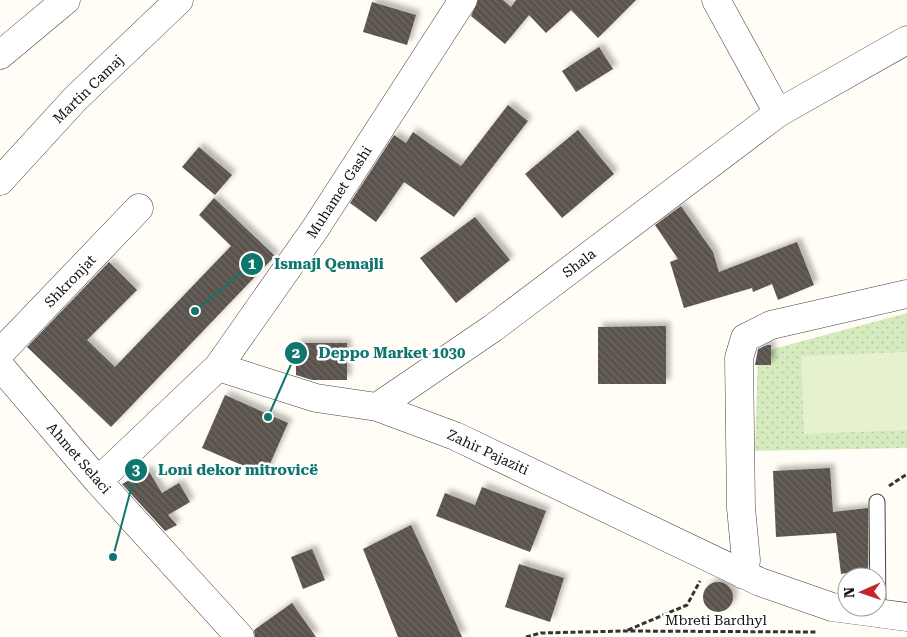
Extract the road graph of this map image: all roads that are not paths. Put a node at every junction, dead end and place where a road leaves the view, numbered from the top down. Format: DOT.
graph roads {
  1 [pos="66,0"];
  2 [pos="179,0"];
  3 [pos="463,0"];
  4 [pos="716,0"];
  5 [pos="907,40"];
  6 [pos="0,55"];
  7 [pos="778,113"];
  8 [pos="0,181"];
  9 [pos="139,208"];
  10 [pos="907,294"];
  11 [pos="0,353"];
  12 [pos="0,366"];
  13 [pos="218,367"];
  14 [pos="377,407"];
  15 [pos="98,481"];
  16 [pos="877,502"];
  17 [pos="878,567"];
  18 [pos="744,575"];
  19 [pos="837,608"];
  20 [pos="887,614"];
  21 [pos="907,617"];
  22 [pos="240,637"];
  1 -- 6 [label="street"];
  2 -- 8 [label="street, Martin Camaj"];
  3 -- 13 [label="street, Muhamet Gashi"];
  4 -- 7 [label="street"];
  5 -- 7 [label="street, Shala"];
  7 -- 14 [label="street, Shala"];
  9 -- 11 [label="street, Shkronjat"];
  10 -- 18 [label="street"];
  12 -- 15 [label="street, Ahmet Selaci"];
  13 -- 14 [label="street, Zahir Pajaziti"];
  13 -- 15 [label="street, Muhamet Gashi"];
  14 -- 18 [label="street, Zahir Pajaziti"];
  15 -- 22 [label="street, Ahmet Selaci"];
  16 -- 17 [label="lane"];
  18 -- 19 [label="street, Zahir Pajaziti"];
  20 -- 21 [label="street, Zahir Pajaziti"];
}
